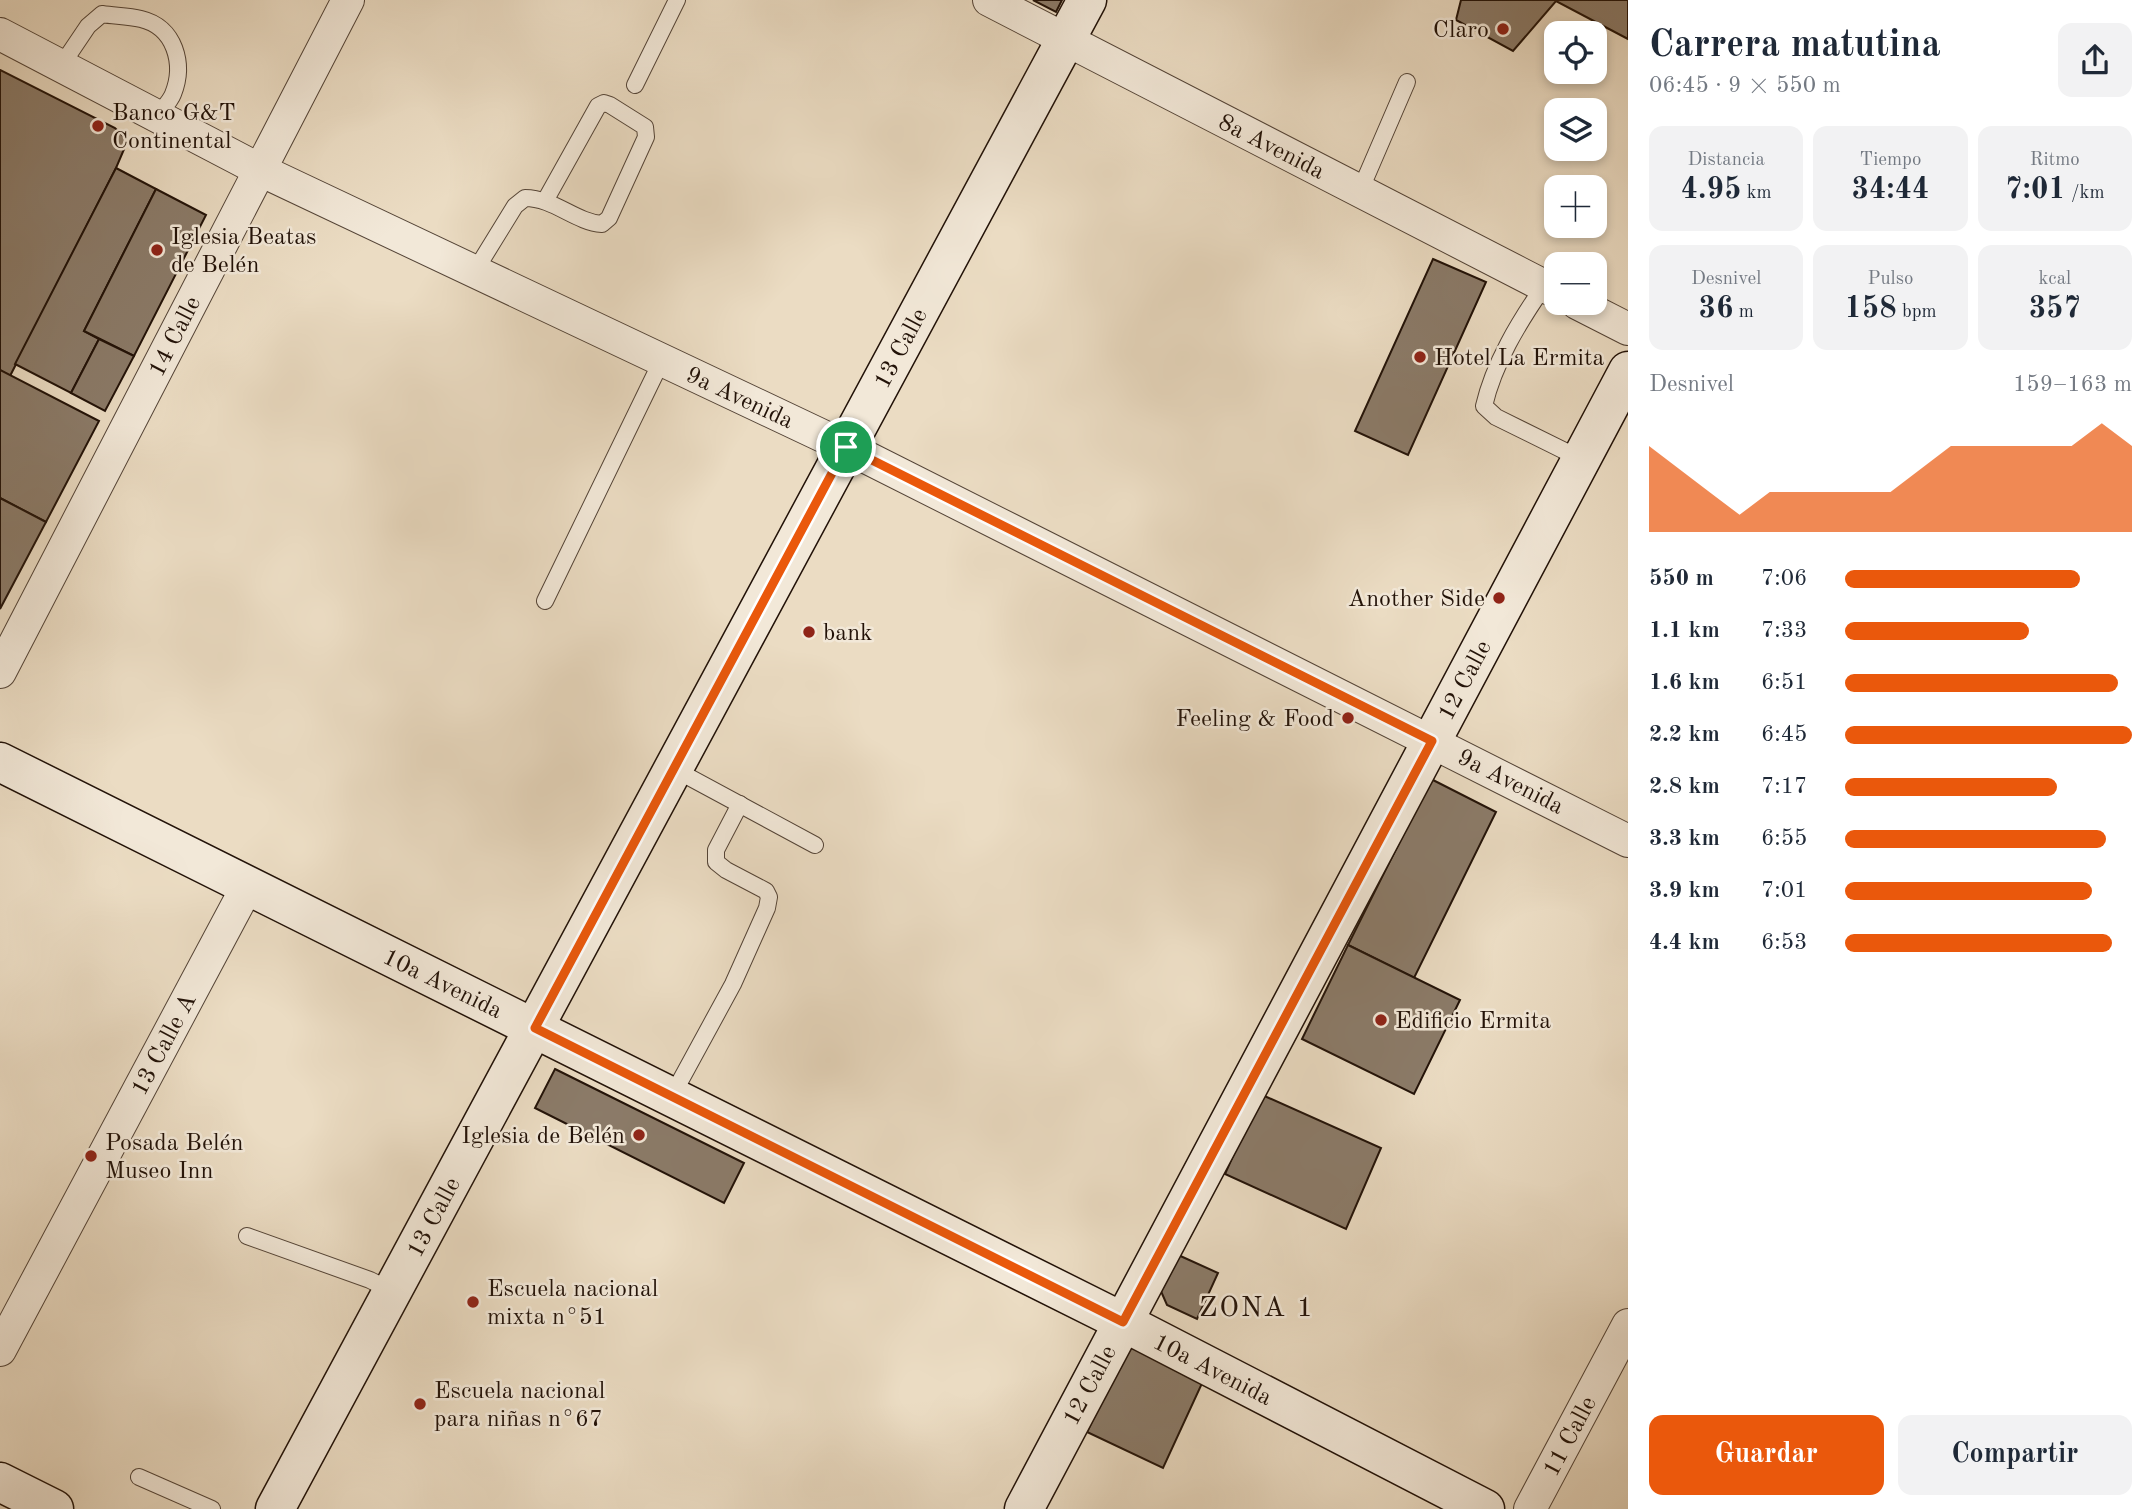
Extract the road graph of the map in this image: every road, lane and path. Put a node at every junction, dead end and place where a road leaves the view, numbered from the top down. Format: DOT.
graph roads {
  1 [pos="348,0"];
  2 [pos="677,0"];
  3 [pos="989,0"];
  4 [pos="1087,0"];
  5 [pos="0,34"];
  6 [pos="1066,39"];
  7 [pos="61,66"];
  8 [pos="1407,82"];
  9 [pos="635,85"];
  10 [pos="157,116"];
  11 [pos="260,170"];
  12 [pos="1360,191"];
  13 [pos="545,201"];
  14 [pos="475,271"];
  15 [pos="1544,286"];
  16 [pos="1544,296"];
  17 [pos="1601,315"];
  18 [pos="1628,329"];
  19 [pos="662,360"];
  20 [pos="1628,371"];
  21 [pos="846,447"];
  22 [pos="1581,459"];
  23 [pos="545,601"];
  24 [pos="0,672"];
  25 [pos="1432,741"];
  26 [pos="0,762"];
  27 [pos="674,769"];
  28 [pos="740,803"];
  29 [pos="1628,841"];
  30 [pos="815,845"];
  31 [pos="247,887"];
  32 [pos="535,1028"];
  33 [pos="671,1097"];
  34 [pos="247,1236"];
  35 [pos="393,1292"];
  36 [pos="1123,1322"];
  37 [pos="1628,1325"];
  38 [pos="0,1350"];
  39 [pos="139,1478"];
  40 [pos="0,1482"];
  41 [pos="54,1509"];
  42 [pos="212,1509"];
  43 [pos="275,1509"];
  44 [pos="1024,1509"];
  45 [pos="1485,1509"];
  46 [pos="1530,1509"];
  1 -- 11 [label="street, 14 Calle"];
  2 -- 9 [label="lane"];
  3 -- 6 [label="street, 8a Avenida"];
  4 -- 6 [label="street, 13 Calle"];
  5 -- 7 [label="street, 9a Avenida"];
  6 -- 12 [label="street, 8a Avenida"];
  6 -- 21 [label="street, 13 Calle"];
  7 -- 10 [label="street, 9a Avenida"];
  7 -- 10 [label="lane"];
  8 -- 12 [label="lane"];
  10 -- 11 [label="street, 9a Avenida"];
  11 -- 14 [label="street, 9a Avenida"];
  11 -- 24 [label="street, 14 Calle"];
  12 -- 15 [label="street, 8a Avenida"];
  13 -- 13 [label="lane"];
  13 -- 14 [label="lane"];
  14 -- 19 [label="street, 9a Avenida"];
  16 -- 22 [label="lane"];
  17 -- 18 [label="street"];
  19 -- 21 [label="street, 9a Avenida"];
  19 -- 23 [label="lane"];
  20 -- 22 [label="street, 12 Calle"];
  21 -- 25 [label="street, 9a Avenida"];
  21 -- 27 [label="street, 13 Calle"];
  22 -- 25 [label="street, 12 Calle"];
  25 -- 29 [label="street, 9a Avenida"];
  25 -- 36 [label="street, 12 Calle"];
  26 -- 31 [label="street, 10a Avenida"];
  27 -- 28 [label="lane"];
  27 -- 32 [label="street, 13 Calle"];
  28 -- 30 [label="lane"];
  28 -- 33 [label="lane"];
  31 -- 32 [label="street, 10a Avenida"];
  31 -- 38 [label="street, 13 Calle A"];
  32 -- 33 [label="street, 10a Avenida"];
  32 -- 35 [label="street, 13 Calle"];
  33 -- 36 [label="street, 10a Avenida"];
  34 -- 35 [label="lane"];
  35 -- 43 [label="street, 13 Calle"];
  36 -- 44 [label="street, 12 Calle"];
  36 -- 45 [label="street, 10a Avenida"];
  37 -- 46 [label="street, 11 Calle"];
  39 -- 42 [label="lane"];
  40 -- 41 [label="street"];
}
